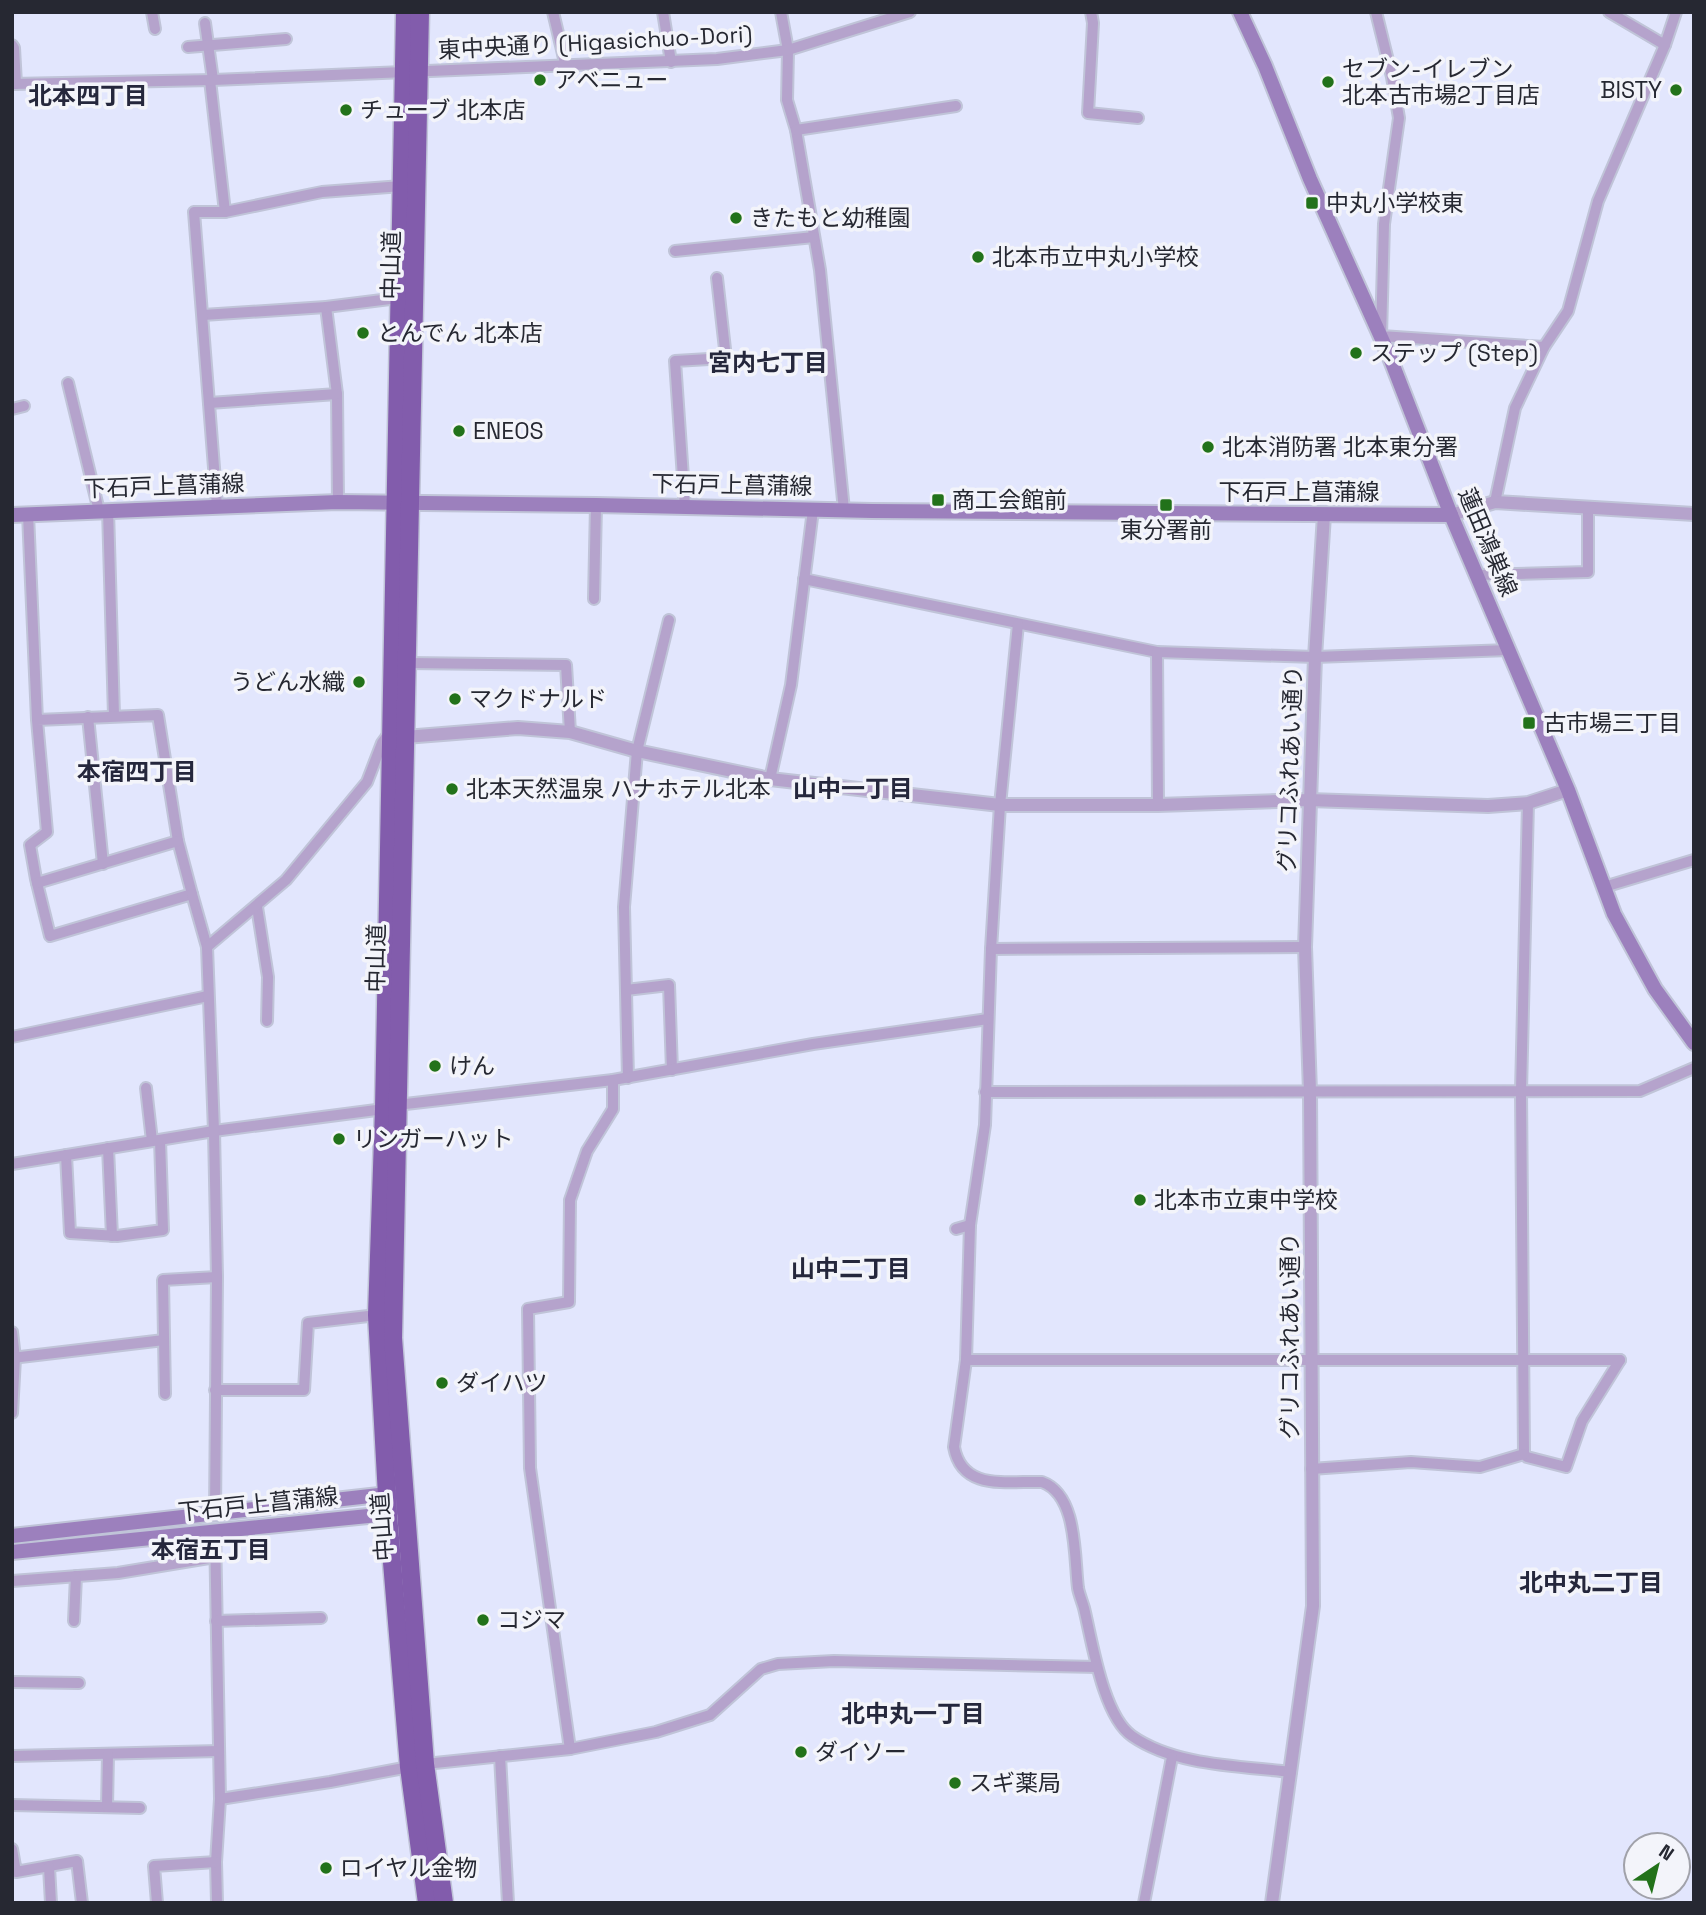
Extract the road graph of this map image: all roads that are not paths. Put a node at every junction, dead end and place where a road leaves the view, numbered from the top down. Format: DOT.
graph roads {
  1 [pos="152,12"];
  2 [pos="405,12"];
  3 [pos="420,12"];
  4 [pos="553,12"];
  5 [pos="663,12"];
  6 [pos="781,12"];
  7 [pos="910,12"];
  8 [pos="1091,12"];
  9 [pos="1240,12"];
  10 [pos="1377,12"];
  11 [pos="1609,12"];
  12 [pos="1676,12"];
  13 [pos="205,23"];
  14 [pos="155,29"];
  15 [pos="286,38"];
  16 [pos="12,45"];
  17 [pos="209,45"];
  18 [pos="1665,45"];
  19 [pos="188,47"];
  20 [pos="788,50"];
  21 [pos="671,62"];
  22 [pos="566,67"];
  23 [pos="411,72"];
  24 [pos="211,80"];
  25 [pos="14,84"];
  26 [pos="956,106"];
  27 [pos="1138,118"];
  28 [pos="796,130"];
  29 [pos="402,186"];
  30 [pos="225,212"];
  31 [pos="814,237"];
  32 [pos="676,251"];
  33 [pos="717,278"];
  34 [pos="398,298"];
  35 [pos="327,307"];
  36 [pos="204,315"];
  37 [pos="1381,336"];
  38 [pos="1544,347"];
  39 [pos="68,383"];
  40 [pos="337,394"];
  41 [pos="209,403"];
  42 [pos="338,502"];
  43 [pos="1494,502"];
  44 [pos="403,503"];
  45 [pos="596,505"];
  46 [pos="217,506"];
  47 [pos="685,507"];
  48 [pos="1588,509"];
  49 [pos="103,510"];
  50 [pos="813,510"];
  51 [pos="844,510"];
  52 [pos="28,514"];
  53 [pos="1694,514"];
  54 [pos="12,515"];
  55 [pos="1324,515"];
  56 [pos="1451,515"];
  57 [pos="1477,575"];
  58 [pos="804,579"];
  59 [pos="594,599"];
  60 [pos="669,621"];
  61 [pos="1018,624"];
  62 [pos="1509,650"];
  63 [pos="1157,652"];
  64 [pos="1315,657"];
  65 [pos="408,663"];
  66 [pos="114,716"];
  67 [pos="88,717"];
  68 [pos="37,720"];
  69 [pos="570,732"];
  70 [pos="399,733"];
  71 [pos="637,751"];
  72 [pos="770,779"];
  73 [pos="1568,790"];
  74 [pos="1309,800"];
  75 [pos="1528,803"];
  76 [pos="1000,805"];
  77 [pos="1158,805"];
  78 [pos="178,841"];
  79 [pos="1694,860"];
  80 [pos="103,864"];
  81 [pos="37,883"];
  82 [pos="1604,887"];
  83 [pos="192,894"];
  84 [pos="257,907"];
  85 [pos="207,947"];
  86 [pos="1304,947"];
  87 [pos="991,949"];
  88 [pos="626,990"];
  89 [pos="208,996"];
  90 [pos="988,1019"];
  91 [pos="267,1021"];
  92 [pos="12,1037"];
  93 [pos="1694,1043"];
  94 [pos="1694,1068"];
  95 [pos="672,1070"];
  96 [pos="628,1078"];
  97 [pos="613,1080"];
  98 [pos="146,1088"];
  99 [pos="1521,1091"];
  100 [pos="985,1092"];
  101 [pos="1310,1093"];
  102 [pos="391,1107"];
  103 [pos="214,1131"];
  104 [pos="156,1140"];
  105 [pos="108,1148"];
  106 [pos="66,1155"];
  107 [pos="12,1164"];
  108 [pos="970,1225"];
  109 [pos="956,1229"];
  110 [pos="112,1236"];
  111 [pos="217,1278"];
  112 [pos="377,1315"];
  113 [pos="12,1332"];
  114 [pos="164,1339"];
  115 [pos="14,1358"];
  116 [pos="1310,1359"];
  117 [pos="965,1360"];
  118 [pos="1522,1361"];
  119 [pos="215,1390"];
  120 [pos="165,1394"];
  121 [pos="12,1413"];
  122 [pos="1524,1454"];
  123 [pos="1311,1469"];
  124 [pos="396,1497"];
  125 [pos="388,1514"];
  126 [pos="215,1515"];
  127 [pos="215,1530"];
  128 [pos="12,1536"];
  129 [pos="12,1552"];
  130 [pos="215,1557"];
  131 [pos="76,1576"];
  132 [pos="12,1581"];
  133 [pos="321,1618"];
  134 [pos="74,1620"];
  135 [pos="216,1621"];
  136 [pos="1097,1667"];
  137 [pos="12,1682"];
  138 [pos="79,1683"];
  139 [pos="570,1749"];
  140 [pos="219,1751"];
  141 [pos="108,1754"];
  142 [pos="12,1756"];
  143 [pos="500,1756"];
  144 [pos="1172,1757"];
  145 [pos="417,1765"];
  146 [pos="1291,1772"];
  147 [pos="220,1799"];
  148 [pos="12,1805"];
  149 [pos="107,1807"];
  150 [pos="140,1808"];
  151 [pos="12,1849"];
  152 [pos="216,1862"];
  153 [pos="49,1867"];
  154 [pos="51,1903"];
  155 [pos="82,1903"];
  156 [pos="157,1903"];
  157 [pos="217,1903"];
  158 [pos="427,1903"];
  159 [pos="444,1903"];
  160 [pos="508,1903"];
  161 [pos="1144,1903"];
  162 [pos="1272,1903"];
  1 -- 14 [label="street"];
  2 -- 23 [label="highway, 中山道"];
  3 -- 23 [label="highway, 中山道"];
  4 -- 22 [label="street"];
  5 -- 21 [label="street"];
  6 -- 20 [label="street"];
  7 -- 20 [label="street, 東中央通り (Higasichuo-Dori)"];
  8 -- 27 [label="street"];
  9 -- 37 [label="main road, 蓮田鴻巣線"];
  10 -- 37 [label="street"];
  11 -- 18 [label="street"];
  12 -- 18 [label="street"];
  13 -- 17 [label="street"];
  15 -- 17 [label="street"];
  16 -- 25 [label="street"];
  17 -- 19 [label="street"];
  17 -- 24 [label="street"];
  18 -- 38 [label="street"];
  20 -- 21 [label="street, 東中央通り (Higasichuo-Dori)"];
  20 -- 28 [label="street"];
  21 -- 22 [label="street, 東中央通り (Higasichuo-Dori)"];
  22 -- 23 [label="street, 東中央通り (Higasichuo-Dori)"];
  23 -- 24 [label="street, 東中央通り (Higasichuo-Dori)"];
  23 -- 29 [label="highway, 中山道"];
  23 -- 44 [label="highway, 中山道"];
  24 -- 25 [label="street, 東中央通り (Higasichuo-Dori)"];
  24 -- 30 [label="street"];
  26 -- 28 [label="street"];
  28 -- 31 [label="street"];
  29 -- 30 [label="street"];
  29 -- 34 [label="highway, 中山道"];
  30 -- 36 [label="street"];
  31 -- 32 [label="street"];
  31 -- 51 [label="street"];
  33 -- 47 [label="street"];
  34 -- 35 [label="street"];
  34 -- 44 [label="highway, 中山道"];
  35 -- 36 [label="street"];
  35 -- 40 [label="street"];
  36 -- 41 [label="street"];
  37 -- 38 [label="street"];
  37 -- 56 [label="main road, 蓮田鴻巣線"];
  38 -- 43 [label="street"];
  39 -- 49 [label="street"];
  40 -- 41 [label="street"];
  40 -- 42 [label="street"];
  41 -- 46 [label="street"];
  42 -- 44 [label="main road, 下石戸上菖蒲線"];
  42 -- 46 [label="main road, 下石戸上菖蒲線"];
  43 -- 48 [label="street"];
  43 -- 56 [label="street"];
  44 -- 45 [label="main road, 下石戸上菖蒲線"];
  44 -- 65 [label="highway, 中山道"];
  44 -- 70 [label="highway, 中山道"];
  45 -- 47 [label="main road, 下石戸上菖蒲線"];
  45 -- 59 [label="street"];
  46 -- 49 [label="main road, 下石戸上菖蒲線"];
  47 -- 50 [label="main road, 下石戸上菖蒲線"];
  48 -- 53 [label="street"];
  48 -- 57 [label="street"];
  49 -- 52 [label="main road, 下石戸上菖蒲線"];
  49 -- 66 [label="street"];
  50 -- 51 [label="main road, 下石戸上菖蒲線"];
  50 -- 58 [label="street"];
  51 -- 55 [label="main road, 下石戸上菖蒲線"];
  52 -- 54 [label="main road, 下石戸上菖蒲線"];
  52 -- 68 [label="street"];
  55 -- 56 [label="main road, 下石戸上菖蒲線"];
  55 -- 64 [label="street, グリコふれあい通り"];
  56 -- 57 [label="main road, 蓮田鴻巣線"];
  57 -- 62 [label="main road, 蓮田鴻巣線"];
  58 -- 61 [label="street"];
  58 -- 72 [label="street"];
  60 -- 71 [label="street"];
  61 -- 63 [label="street"];
  61 -- 76 [label="street"];
  62 -- 64 [label="street"];
  62 -- 73 [label="main road, 蓮田鴻巣線"];
  63 -- 64 [label="street"];
  63 -- 77 [label="street"];
  64 -- 74 [label="street, グリコふれあい通り"];
  65 -- 69 [label="street"];
  65 -- 70 [label="highway, 中山道"];
  66 -- 67 [label="street"];
  66 -- 78 [label="street"];
  67 -- 68 [label="street"];
  67 -- 80 [label="street"];
  68 -- 81 [label="street"];
  69 -- 70 [label="street"];
  69 -- 71 [label="street"];
  70 -- 84 [label="street"];
  70 -- 102 [label="highway, 中山道"];
  71 -- 72 [label="street"];
  71 -- 88 [label="street"];
  72 -- 76 [label="street"];
  73 -- 75 [label="street"];
  73 -- 82 [label="main road, 蓮田鴻巣線"];
  74 -- 75 [label="street"];
  74 -- 77 [label="street"];
  74 -- 86 [label="street, グリコふれあい通り"];
  75 -- 99 [label="street"];
  76 -- 77 [label="street"];
  76 -- 87 [label="street"];
  78 -- 80 [label="street"];
  78 -- 83 [label="street"];
  79 -- 82 [label="street"];
  80 -- 81 [label="street"];
  81 -- 83 [label="street"];
  82 -- 93 [label="main road, 蓮田鴻巣線"];
  83 -- 85 [label="street"];
  84 -- 85 [label="street"];
  84 -- 91 [label="street"];
  85 -- 89 [label="street"];
  86 -- 87 [label="street"];
  86 -- 101 [label="street, グリコふれあい通り"];
  87 -- 90 [label="street"];
  88 -- 95 [label="street"];
  88 -- 96 [label="street"];
  89 -- 92 [label="street"];
  89 -- 103 [label="street"];
  90 -- 95 [label="street"];
  90 -- 100 [label="street"];
  94 -- 99 [label="street"];
  95 -- 96 [label="street"];
  96 -- 97 [label="street"];
  97 -- 102 [label="street"];
  97 -- 139 [label="street"];
  98 -- 104 [label="street"];
  99 -- 101 [label="street"];
  99 -- 118 [label="street"];
  100 -- 101 [label="street"];
  100 -- 108 [label="street"];
  101 -- 116 [label="street, グリコふれあい通り"];
  102 -- 103 [label="street"];
  102 -- 112 [label="highway, 中山道"];
  102 -- 124 [label="highway, 中山道"];
  103 -- 104 [label="street"];
  103 -- 111 [label="street"];
  104 -- 105 [label="street"];
  104 -- 110 [label="street"];
  105 -- 106 [label="street"];
  105 -- 110 [label="street"];
  106 -- 107 [label="street"];
  106 -- 110 [label="street"];
  108 -- 109 [label="street"];
  108 -- 117 [label="street"];
  111 -- 114 [label="street"];
  111 -- 119 [label="street"];
  112 -- 119 [label="street"];
  112 -- 124 [label="highway, 中山道"];
  113 -- 115 [label="street"];
  114 -- 115 [label="street"];
  114 -- 120 [label="street"];
  115 -- 121 [label="street"];
  116 -- 117 [label="street"];
  116 -- 118 [label="street"];
  116 -- 123 [label="street, グリコふれあい通り"];
  117 -- 136 [label="street"];
  118 -- 122 [label="street"];
  118 -- 122 [label="street"];
  119 -- 126 [label="street"];
  122 -- 123 [label="street"];
  123 -- 146 [label="street, グリコふれあい通り"];
  124 -- 125 [label="highway, 中山道"];
  124 -- 126 [label="main road, 下石戸上菖蒲線"];
  124 -- 145 [label="highway, 中山道"];
  125 -- 127 [label="main road, 下石戸上菖蒲線"];
  125 -- 145 [label="highway, 中山道"];
  126 -- 128 [label="main road, 下石戸上菖蒲線"];
  127 -- 129 [label="main road, 下石戸上菖蒲線"];
  127 -- 130 [label="street"];
  130 -- 131 [label="street"];
  130 -- 135 [label="street"];
  131 -- 132 [label="street"];
  131 -- 134 [label="street"];
  133 -- 135 [label="street"];
  135 -- 140 [label="street"];
  136 -- 139 [label="street"];
  136 -- 144 [label="street"];
  137 -- 138 [label="street"];
  139 -- 143 [label="street"];
  140 -- 141 [label="street"];
  140 -- 147 [label="street"];
  141 -- 142 [label="street"];
  141 -- 149 [label="street"];
  143 -- 145 [label="street"];
  143 -- 160 [label="street"];
  144 -- 146 [label="street"];
  144 -- 161 [label="street"];
  145 -- 147 [label="street"];
  145 -- 158 [label="highway, 中山道"];
  145 -- 159 [label="highway, 中山道"];
  146 -- 162 [label="street, グリコふれあい通り"];
  147 -- 152 [label="street"];
  148 -- 149 [label="street"];
  149 -- 150 [label="street"];
  151 -- 153 [label="street"];
  152 -- 156 [label="street"];
  152 -- 157 [label="street"];
  153 -- 154 [label="street"];
  153 -- 155 [label="street"];
}
